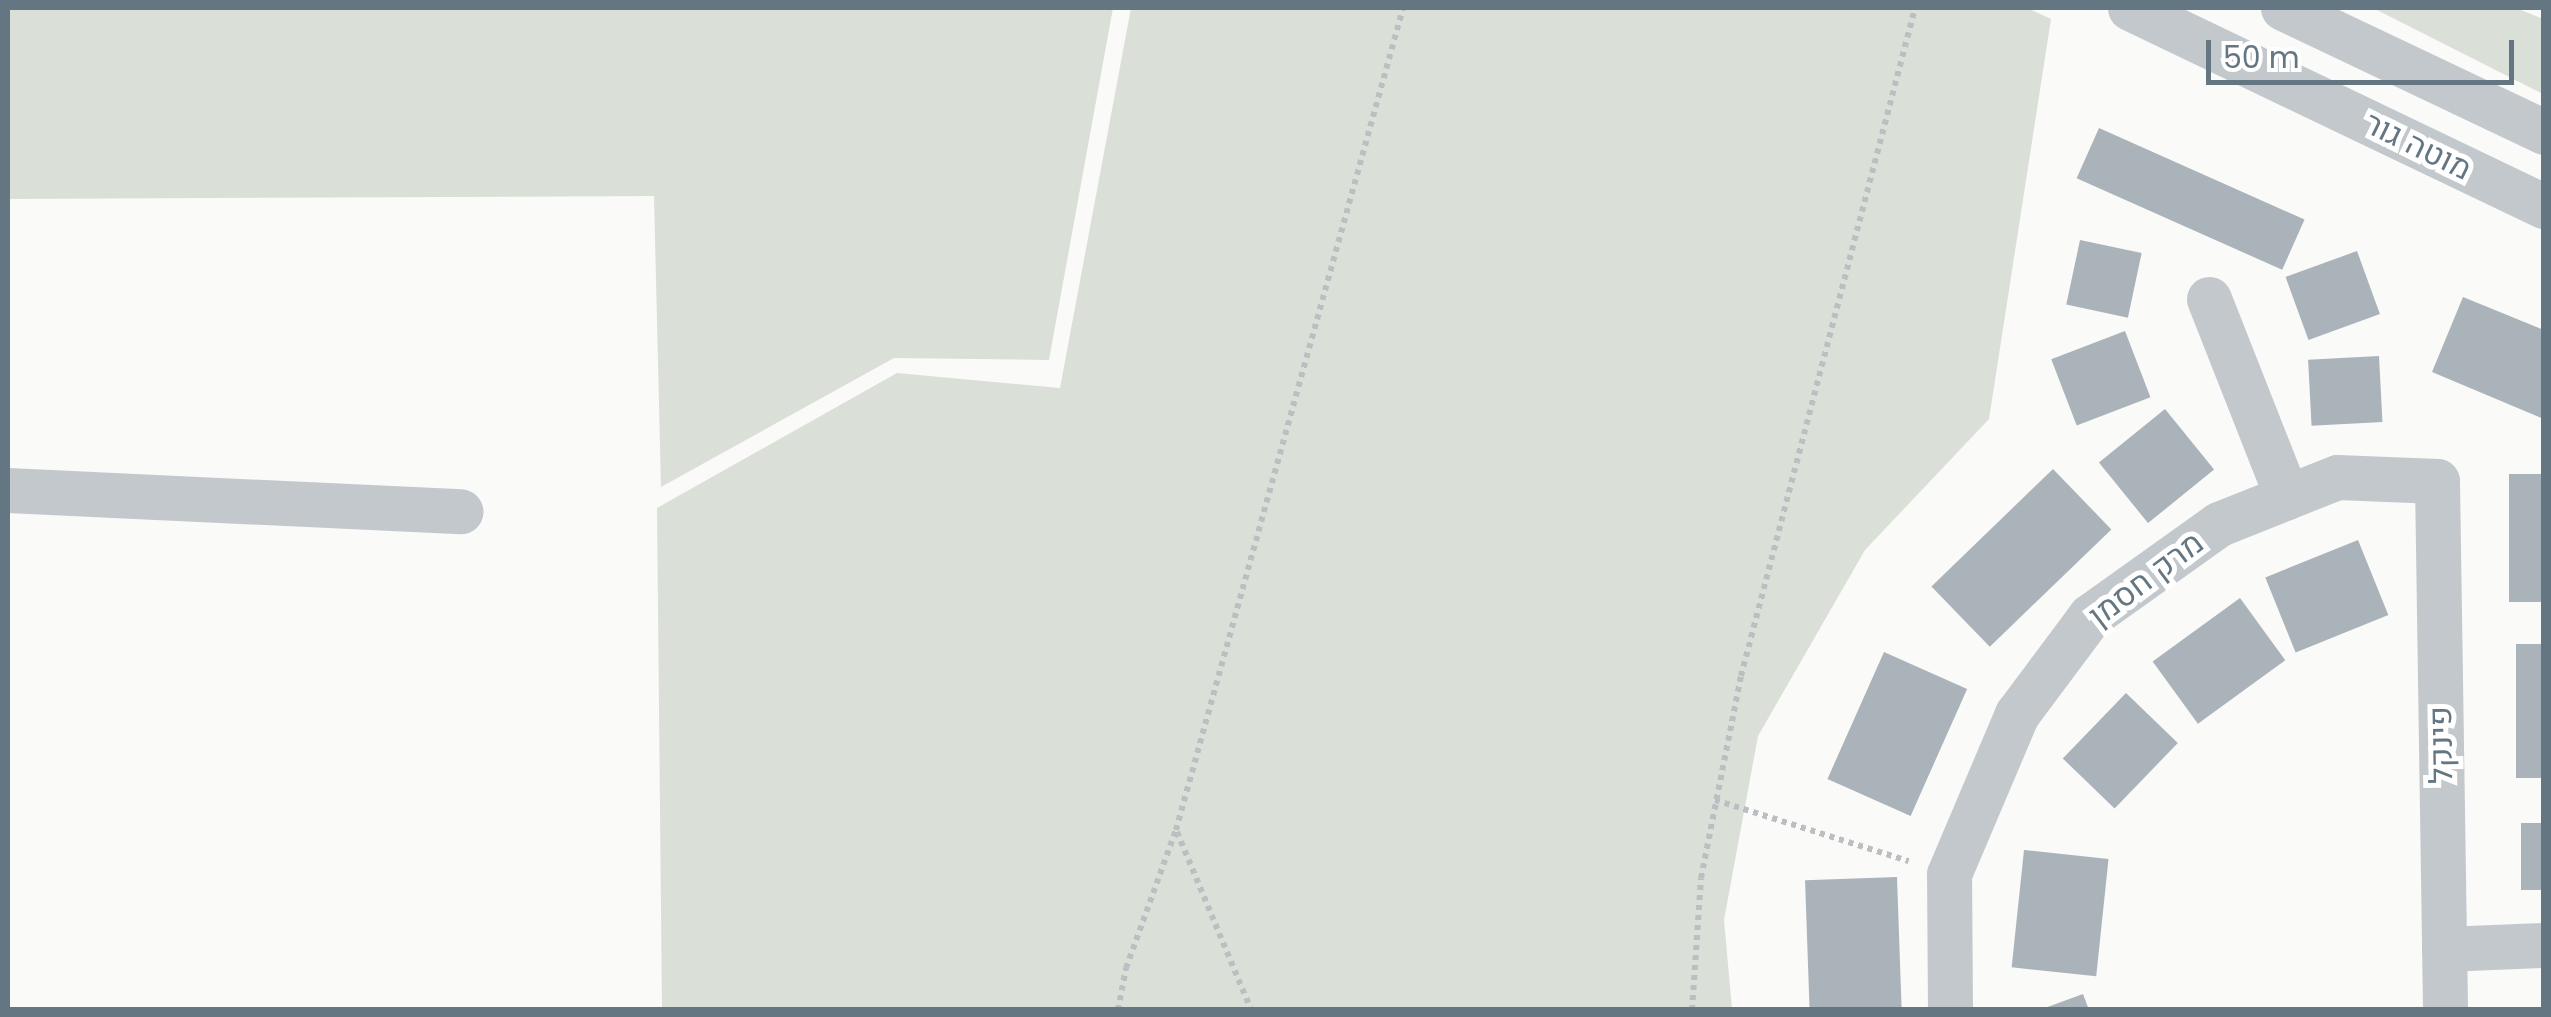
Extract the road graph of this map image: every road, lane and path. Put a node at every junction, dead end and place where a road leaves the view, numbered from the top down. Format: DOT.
graph roads {
  1 [pos="1403,8"];
  2 [pos="1915,8"];
  3 [pos="2130,8"];
  4 [pos="2283,8"];
  5 [pos="2544,132"];
  6 [pos="2544,206"];
  7 [pos="2209,298"];
  8 [pos="2436,481"];
  9 [pos="8,490"];
  10 [pos="2287,497"];
  11 [pos="461,511"];
  12 [pos="1715,800"];
  13 [pos="1176,830"];
  14 [pos="1949,874"];
  15 [pos="2544,945"];
  16 [pos="2444,949"];
  17 [pos="1118,1010"];
  18 [pos="1251,1010"];
  19 [pos="1692,1010"];
  20 [pos="1950,1010"];
  21 [pos="2445,1010"];
  1 -- 13 [label="path"];
  2 -- 12 [label="path"];
  3 -- 6 [label="street, מוטה גור"];
  4 -- 5 [label="street, מוטה גור"];
  7 -- 10 [label="street"];
  8 -- 10 [label="street, מרק חסמן"];
  8 -- 16 [label="street, פינקל"];
  9 -- 11 [label="street"];
  10 -- 14 [label="street, מרק חסמן"];
  12 -- 14 [label="path"];
  12 -- 19 [label="path"];
  13 -- 17 [label="path"];
  13 -- 18 [label="path"];
  14 -- 20 [label="street, מרק חסמן"];
  15 -- 16 [label="street"];
  16 -- 21 [label="street, פינקל"];
}
